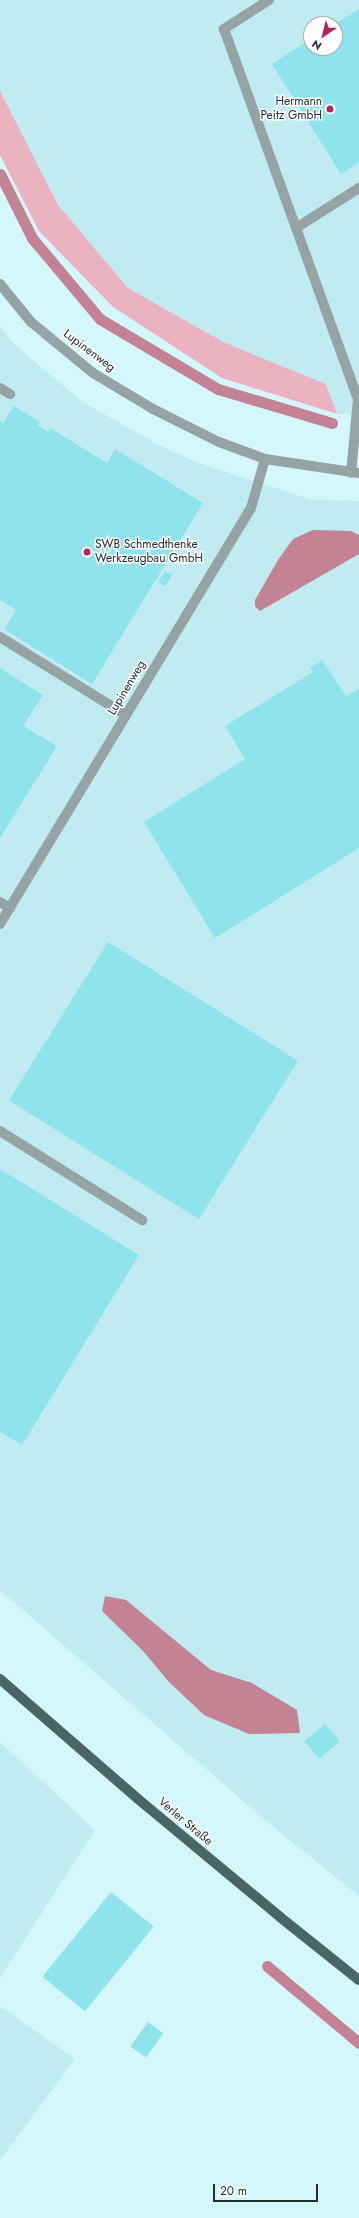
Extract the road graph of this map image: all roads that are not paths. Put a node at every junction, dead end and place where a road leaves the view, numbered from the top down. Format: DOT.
graph roads {
  1 [pos="269,0"];
  2 [pos="359,188"];
  3 [pos="296,228"];
  4 [pos="0,284"];
  5 [pos="0,388"];
  6 [pos="10,394"];
  7 [pos="265,459"];
  8 [pos="355,473"];
  9 [pos="0,637"];
  10 [pos="126,716"];
  11 [pos="0,902"];
  12 [pos="10,908"];
  13 [pos="0,924"];
  14 [pos="0,1132"];
  15 [pos="142,1220"];
  16 [pos="0,1679"];
  17 [pos="359,1980"];
  1 -- 3 [label="street"];
  2 -- 3 [label="street"];
  3 -- 8 [label="street"];
  4 -- 7 [label="street, Lupinenweg"];
  5 -- 6 [label="street"];
  7 -- 8 [label="street, Lupinenweg"];
  7 -- 10 [label="street, Lupinenweg"];
  9 -- 10 [label="street"];
  10 -- 12 [label="street, Lupinenweg"];
  11 -- 12 [label="street"];
  12 -- 13 [label="street, Lupinenweg"];
  14 -- 15 [label="street"];
  16 -- 17 [label="main road, Verler Straße"];
}
